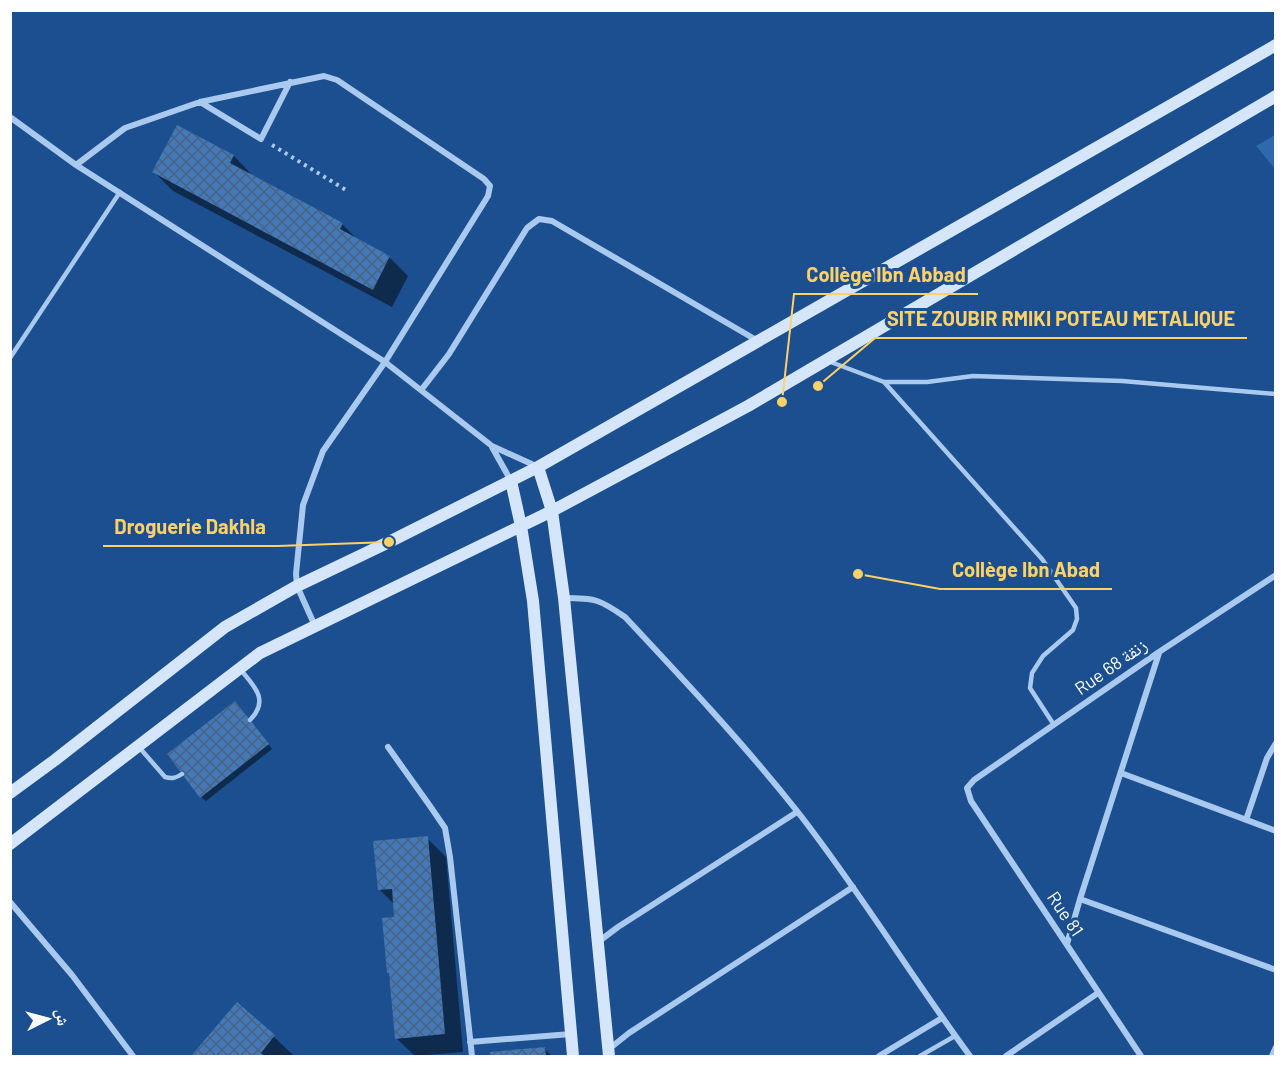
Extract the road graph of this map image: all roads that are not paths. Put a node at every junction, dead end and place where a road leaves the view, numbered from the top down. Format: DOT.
graph roads {
  1 [pos="1275,45"];
  2 [pos="290,82"];
  3 [pos="1275,96"];
  4 [pos="200,102"];
  5 [pos="10,117"];
  6 [pos="76,165"];
  7 [pos="120,192"];
  8 [pos="758,341"];
  9 [pos="10,358"];
  10 [pos="826,360"];
  11 [pos="386,362"];
  12 [pos="884,382"];
  13 [pos="422,389"];
  14 [pos="1275,394"];
  15 [pos="492,446"];
  16 [pos="538,467"];
  17 [pos="511,481"];
  18 [pos="552,511"];
  19 [pos="521,526"];
  20 [pos="1275,575"];
  21 [pos="297,586"];
  22 [pos="564,598"];
  23 [pos="315,626"];
  24 [pos="1159,652"];
  25 [pos="240,668"];
  26 [pos="250,720"];
  27 [pos="1054,725"];
  28 [pos="1275,743"];
  29 [pos="138,747"];
  30 [pos="388,747"];
  31 [pos="1121,773"];
  32 [pos="182,774"];
  33 [pos="967,788"];
  34 [pos="10,793"];
  35 [pos="797,812"];
  36 [pos="1246,820"];
  37 [pos="1275,831"];
  38 [pos="10,844"];
  39 [pos="853,887"];
  40 [pos="1080,899"];
  41 [pos="10,902"];
  42 [pos="598,942"];
  43 [pos="1067,944"];
  44 [pos="1275,970"];
  45 [pos="1098,993"];
  46 [pos="942,1018"];
  47 [pos="571,1034"];
  48 [pos="955,1036"];
  49 [pos="470,1042"];
  50 [pos="1275,1047"];
  51 [pos="609,1053"];
  52 [pos="133,1056"];
  53 [pos="472,1056"];
  54 [pos="573,1056"];
  55 [pos="879,1056"];
  56 [pos="920,1056"];
  57 [pos="970,1056"];
  58 [pos="1006,1056"];
  59 [pos="1141,1056"];
  60 [pos="1272,1056"];
  1 -- 8 [label="main road"];
  2 -- 4 [label="street"];
  2 -- 4 [label="street"];
  2 -- 11 [label="street"];
  3 -- 10 [label="main road"];
  4 -- 6 [label="street"];
  5 -- 6 [label="street"];
  6 -- 7 [label="street"];
  7 -- 9 [label="lane"];
  7 -- 11 [label="street"];
  8 -- 13 [label="street"];
  8 -- 16 [label="main road"];
  10 -- 12 [label="lane"];
  10 -- 18 [label="main road"];
  11 -- 13 [label="street"];
  11 -- 21 [label="street"];
  12 -- 14 [label="lane"];
  12 -- 27 [label="lane"];
  13 -- 15 [label="street"];
  15 -- 16 [label="street"];
  15 -- 17 [label="street"];
  16 -- 17 [label="main road"];
  16 -- 18 [label="main road"];
  17 -- 19 [label="main road"];
  17 -- 21 [label="main road"];
  18 -- 19 [label="main road"];
  18 -- 22 [label="main road"];
  19 -- 23 [label="main road"];
  19 -- 47 [label="main road"];
  20 -- 24 [label="street, Rue 68 زنقة"];
  21 -- 23 [label="street"];
  21 -- 34 [label="main road"];
  22 -- 35 [label="street"];
  22 -- 42 [label="main road"];
  23 -- 25 [label="main road"];
  24 -- 27 [label="street, Rue 68 زنقة"];
  24 -- 31 [label="street"];
  25 -- 26 [label="lane"];
  25 -- 29 [label="main road"];
  27 -- 33 [label="street, Rue 68 زنقة"];
  28 -- 36 [label="street"];
  29 -- 32 [label="lane"];
  29 -- 38 [label="main road"];
  30 -- 49 [label="street"];
  31 -- 36 [label="street"];
  31 -- 40 [label="street"];
  33 -- 43 [label="street, Rue 81"];
  35 -- 39 [label="street"];
  35 -- 42 [label="street"];
  36 -- 37 [label="street"];
  39 -- 46 [label="street"];
  39 -- 51 [label="street"];
  40 -- 43 [label="street"];
  40 -- 44 [label="street"];
  41 -- 52 [label="street"];
  42 -- 51 [label="main road"];
  43 -- 45 [label="street, Rue 81"];
  45 -- 58 [label="street"];
  45 -- 59 [label="street, Rue 81"];
  46 -- 48 [label="street"];
  46 -- 55 [label="street"];
  47 -- 49 [label="street"];
  47 -- 54 [label="main road"];
  48 -- 56 [label="lane"];
  48 -- 57 [label="street"];
  49 -- 53 [label="street"];
  50 -- 60 [label="street"];
}
